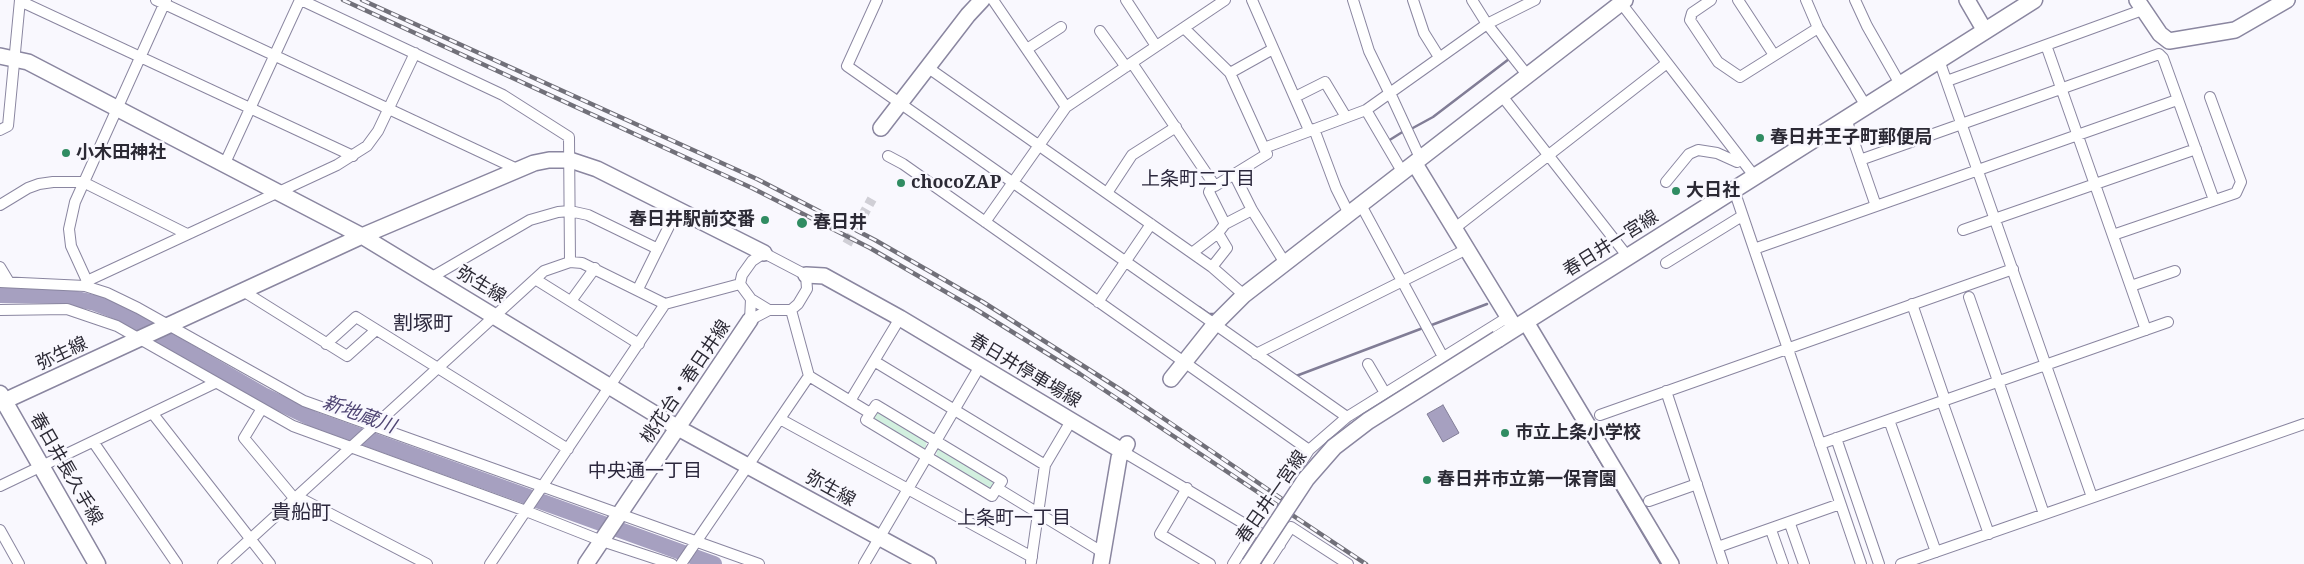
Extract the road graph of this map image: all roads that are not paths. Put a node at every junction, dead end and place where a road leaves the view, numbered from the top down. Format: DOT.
graph roads {
  1 [pos="20,0"];
  2 [pos="301,0"];
  3 [pos="877,0"];
  4 [pos="982,0"];
  5 [pos="993,0"];
  6 [pos="1126,0"];
  7 [pos="1225,0"];
  8 [pos="1252,0"];
  9 [pos="1353,0"];
  10 [pos="1413,0"];
  11 [pos="1472,0"];
  12 [pos="1535,0"];
  13 [pos="1711,0"];
  14 [pos="1738,0"];
  15 [pos="1806,0"];
  16 [pos="1855,0"];
  17 [pos="1967,0"];
  18 [pos="2034,0"];
  19 [pos="2287,0"];
  20 [pos="162,1"];
  21 [pos="1623,2"];
  22 [pos="2141,5"];
  23 [pos="1486,24"];
  24 [pos="1061,27"];
  25 [pos="1184,28"];
  26 [pos="1818,28"];
  27 [pos="1100,30"];
  28 [pos="1985,31"];
  29 [pos="2046,45"];
  30 [pos="1156,46"];
  31 [pos="1273,48"];
  32 [pos="1027,49"];
  33 [pos="415,53"];
  34 [pos="1774,55"];
  35 [pos="140,56"];
  36 [pos="275,56"];
  37 [pos="7,57"];
  38 [pos="1440,57"];
  39 [pos="1939,60"];
  40 [pos="1667,63"];
  41 [pos="1129,65"];
  42 [pos="927,67"];
  43 [pos="1230,73"];
  44 [pos="1528,76"];
  45 [pos="1947,81"];
  46 [pos="1900,84"];
  47 [pos="2061,89"];
  48 [pos="1390,93"];
  49 [pos="1502,96"];
  50 [pos="1295,97"];
  51 [pos="2210,97"];
  52 [pos="2177,100"];
  53 [pos="900,102"];
  54 [pos="1866,106"];
  55 [pos="116,107"];
  56 [pos="1066,107"];
  57 [pos="251,108"];
  58 [pos="389,109"];
  59 [pos="1366,110"];
  60 [pos="1346,118"];
  61 [pos="1846,119"];
  62 [pos="1962,124"];
  63 [pos="1176,127"];
  64 [pos="881,128"];
  65 [pos="1312,129"];
  66 [pos="0,130"];
  67 [pos="2078,135"];
  68 [pos="1040,146"];
  69 [pos="1264,148"];
  70 [pos="2196,148"];
  71 [pos="1548,155"];
  72 [pos="353,156"];
  73 [pos="888,156"];
  74 [pos="570,160"];
  75 [pos="1741,160"];
  76 [pos="1860,160"];
  77 [pos="225,163"];
  78 [pos="1413,166"];
  79 [pos="517,169"];
  80 [pos="1978,170"];
  81 [pos="1234,174"];
  82 [pos="1755,177"];
  83 [pos="83,182"];
  84 [pos="1014,182"];
  85 [pos="1666,182"];
  86 [pos="1213,184"];
  87 [pos="2095,184"];
  88 [pos="1734,190"];
  89 [pos="280,192"];
  90 [pos="1107,193"];
  91 [pos="2214,200"];
  92 [pos="0,205"];
  93 [pos="1876,206"];
  94 [pos="678,208"];
  95 [pos="1355,209"];
  96 [pos="1252,210"];
  97 [pos="570,211"];
  98 [pos="1742,216"];
  99 [pos="1996,219"];
  100 [pos="985,222"];
  101 [pos="1151,224"];
  102 [pos="1225,224"];
  103 [pos="1455,228"];
  104 [pos="1963,230"];
  105 [pos="1218,233"];
  106 [pos="187,234"];
  107 [pos="2113,235"];
  108 [pos="362,236"];
  109 [pos="658,249"];
  110 [pos="1467,249"];
  111 [pos="1754,249"];
  112 [pos="764,253"];
  113 [pos="1192,253"];
  114 [pos="1628,257"];
  115 [pos="1125,261"];
  116 [pos="570,262"];
  117 [pos="1666,262"];
  118 [pos="1285,263"];
  119 [pos="0,267"];
  120 [pos="1212,267"];
  121 [pos="595,268"];
  122 [pos="2013,269"];
  123 [pos="2175,271"];
  124 [pos="806,275"];
  125 [pos="432,277"];
  126 [pos="535,279"];
  127 [pos="5,282"];
  128 [pos="1403,282"];
  129 [pos="86,283"];
  130 [pos="740,284"];
  131 [pos="2131,286"];
  132 [pos="638,289"];
  133 [pos="242,291"];
  134 [pos="1244,295"];
  135 [pos="1969,297"];
  136 [pos="751,298"];
  137 [pos="571,301"];
  138 [pos="1098,302"];
  139 [pos="665,304"];
  140 [pos="1912,304"];
  141 [pos="0,310"];
  142 [pos="769,310"];
  143 [pos="791,310"];
  144 [pos="494,315"];
  145 [pos="900,318"];
  146 [pos="750,320"];
  147 [pos="1516,322"];
  148 [pos="2168,322"];
  149 [pos="165,325"];
  150 [pos="1214,325"];
  151 [pos="376,330"];
  152 [pos="2146,330"];
  153 [pos="140,338"];
  154 [pos="326,344"];
  155 [pos="639,344"];
  156 [pos="1787,347"];
  157 [pos="1256,354"];
  158 [pos="1443,357"];
  159 [pos="874,361"];
  160 [pos="1184,362"];
  161 [pos="1368,364"];
  162 [pos="2047,364"];
  163 [pos="980,366"];
  164 [pos="438,368"];
  165 [pos="810,376"];
  166 [pos="1171,379"];
  167 [pos="1998,381"];
  168 [pos="215,383"];
  169 [pos="611,386"];
  170 [pos="1666,391"];
  171 [pos="1386,393"];
  172 [pos="1,399"];
  173 [pos="850,400"];
  174 [pos="1944,400"];
  175 [pos="955,409"];
  176 [pos="261,410"];
  177 [pos="870,413"];
  178 [pos="153,414"];
  179 [pos="1600,414"];
  180 [pos="1347,417"];
  181 [pos="780,419"];
  182 [pos="1889,420"];
  183 [pos="1071,421"];
  184 [pos="2304,424"];
  185 [pos="372,428"];
  186 [pos="678,428"];
  187 [pos="1836,438"];
  188 [pos="936,441"];
  189 [pos="94,443"];
  190 [pos="1820,444"];
  191 [pos="353,445"];
  192 [pos="1125,447"];
  193 [pos="568,448"];
  194 [pos="1308,450"];
  195 [pos="926,457"];
  196 [pos="1302,461"];
  197 [pos="1045,465"];
  198 [pos="749,466"];
  199 [pos="42,467"];
  200 [pos="1697,484"];
  201 [pos="0,486"];
  202 [pos="541,488"];
  203 [pos="997,488"];
  204 [pos="1187,488"];
  205 [pos="907,490"];
  206 [pos="295,497"];
  207 [pos="2092,497"];
  208 [pos="1649,501"];
  209 [pos="1840,504"];
  210 [pos="528,508"];
  211 [pos="1039,514"];
  212 [pos="2044,514"];
  213 [pos="619,515"];
  214 [pos="1790,524"];
  215 [pos="0,530"];
  216 [pos="1255,530"];
  217 [pos="1771,530"];
  218 [pos="1989,534"];
  219 [pos="604,537"];
  220 [pos="879,537"];
  221 [pos="249,539"];
  222 [pos="695,543"];
  223 [pos="1280,545"];
  224 [pos="1718,547"];
  225 [pos="1936,552"];
  226 [pos="1102,558"];
  227 [pos="1031,561"];
  228 [pos="683,562"];
  229 [pos="1208,563"];
  230 [pos="20,564"];
  231 [pos="97,564"];
  232 [pos="177,564"];
  233 [pos="223,564"];
  234 [pos="270,564"];
  235 [pos="427,564"];
  236 [pos="490,564"];
  237 [pos="586,564"];
  238 [pos="672,564"];
  239 [pos="760,564"];
  240 [pos="864,564"];
  241 [pos="928,564"];
  242 [pos="1233,564"];
  243 [pos="1250,564"];
  244 [pos="1267,564"];
  245 [pos="1348,564"];
  246 [pos="1671,564"];
  247 [pos="1723,564"];
  248 [pos="1782,564"];
  249 [pos="1804,564"];
  250 [pos="1860,564"];
  251 [pos="1879,564"];
  252 [pos="1901,564"];
  1 -- 35 [label="street"];
  1 -- 37 [label="street"];
  2 -- 33 [label="street"];
  2 -- 36 [label="street"];
  3 -- 53 [label="street"];
  4 -- 42 [label="street"];
  5 -- 32 [label="street"];
  6 -- 30 [label="street"];
  7 -- 25 [label="street"];
  8 -- 31 [label="street"];
  9 -- 48 [label="street"];
  10 -- 38 [label="street"];
  11 -- 23 [label="street"];
  12 -- 23 [label="street"];
  13 -- 34 [label="street"];
  14 -- 34 [label="street"];
  15 -- 26 [label="street"];
  16 -- 46 [label="street"];
  17 -- 28 [label="street"];
  18 -- 28 [label="main road, 春日井一宮線"];
  19 -- 22 [label="street"];
  20 -- 35 [label="street"];
  20 -- 36 [label="street"];
  21 -- 40 [label="street"];
  21 -- 44 [label="street"];
  22 -- 29 [label="street"];
  23 -- 38 [label="street"];
  23 -- 44 [label="street"];
  24 -- 32 [label="street"];
  25 -- 30 [label="street"];
  25 -- 43 [label="street"];
  26 -- 34 [label="street"];
  26 -- 54 [label="street"];
  27 -- 41 [label="street"];
  28 -- 39 [label="main road, 春日井一宮線"];
  29 -- 45 [label="street"];
  29 -- 47 [label="street"];
  30 -- 41 [label="street"];
  31 -- 43 [label="street"];
  31 -- 50 [label="street"];
  32 -- 56 [label="street"];
  33 -- 58 [label="street"];
  33 -- 74 [label="street"];
  35 -- 55 [label="street"];
  35 -- 57 [label="street"];
  36 -- 57 [label="street"];
  36 -- 58 [label="street"];
  37 -- 55 [label="street"];
  37 -- 66 [label="street"];
  38 -- 48 [label="street"];
  39 -- 45 [label="street"];
  39 -- 46 [label="main road, 春日井一宮線"];
  40 -- 71 [label="street"];
  40 -- 75 [label="street"];
  41 -- 56 [label="street"];
  41 -- 63 [label="street"];
  42 -- 53 [label="street"];
  42 -- 68 [label="street"];
  43 -- 69 [label="street"];
  44 -- 49 [label="street"];
  45 -- 62 [label="street"];
  46 -- 54 [label="main road, 春日井一宮線"];
  47 -- 52 [label="street"];
  47 -- 62 [label="street"];
  47 -- 67 [label="street"];
  48 -- 59 [label="street"];
  48 -- 78 [label="street"];
  49 -- 71 [label="street"];
  49 -- 78 [label="street"];
  50 -- 60 [label="street"];
  50 -- 65 [label="street"];
  51 -- 91 [label="street"];
  52 -- 67 [label="street"];
  52 -- 70 [label="street"];
  53 -- 64 [label="street"];
  53 -- 84 [label="street"];
  54 -- 61 [label="main road, 春日井一宮線"];
  55 -- 77 [label="street"];
  55 -- 83 [label="street"];
  56 -- 68 [label="street"];
  57 -- 72 [label="street"];
  57 -- 77 [label="street"];
  58 -- 72 [label="street"];
  58 -- 79 [label="street"];
  59 -- 60 [label="street"];
  59 -- 78 [label="street"];
  60 -- 65 [label="street"];
  61 -- 76 [label="street"];
  61 -- 82 [label="main road, 春日井一宮線"];
  62 -- 76 [label="street"];
  62 -- 80 [label="street"];
  63 -- 86 [label="street"];
  63 -- 90 [label="street"];
  65 -- 69 [label="street"];
  65 -- 95 [label="street"];
  67 -- 80 [label="street"];
  67 -- 87 [label="street"];
  68 -- 84 [label="street"];
  68 -- 90 [label="street"];
  69 -- 81 [label="street"];
  70 -- 87 [label="street"];
  70 -- 91 [label="street"];
  71 -- 103 [label="street"];
  71 -- 114 [label="street"];
  72 -- 89 [label="street"];
  73 -- 100 [label="street"];
  74 -- 79 [label="street"];
  74 -- 94 [label="street"];
  74 -- 97 [label="street"];
  75 -- 82 [label="street"];
  75 -- 85 [label="street"];
  76 -- 93 [label="street"];
  77 -- 89 [label="street"];
  78 -- 95 [label="street"];
  78 -- 103 [label="street"];
  79 -- 108 [label="street"];
  80 -- 93 [label="street"];
  80 -- 99 [label="street"];
  81 -- 86 [label="street"];
  81 -- 96 [label="street"];
  82 -- 88 [label="main road, 春日井一宮線"];
  83 -- 92 [label="street"];
  83 -- 106 [label="street"];
  83 -- 129 [label="street"];
  84 -- 100 [label="street"];
  84 -- 115 [label="street"];
  86 -- 102 [label="street"];
  87 -- 99 [label="street"];
  87 -- 107 [label="street"];
  88 -- 98 [label="street"];
  88 -- 114 [label="main road, 春日井一宮線"];
  89 -- 106 [label="street"];
  89 -- 108 [label="street"];
  90 -- 101 [label="street"];
  91 -- 107 [label="street"];
  93 -- 111 [label="street"];
  94 -- 109 [label="street"];
  94 -- 112 [label="street"];
  95 -- 118 [label="street"];
  95 -- 128 [label="street"];
  96 -- 102 [label="street"];
  96 -- 118 [label="street"];
  97 -- 109 [label="street"];
  97 -- 116 [label="street"];
  97 -- 125 [label="street"];
  98 -- 111 [label="street"];
  98 -- 117 [label="street"];
  99 -- 104 [label="street"];
  99 -- 122 [label="street"];
  100 -- 138 [label="street"];
  101 -- 113 [label="street"];
  101 -- 115 [label="street"];
  102 -- 105 [label="street"];
  103 -- 110 [label="street"];
  105 -- 113 [label="street"];
  105 -- 120 [label="street"];
  106 -- 129 [label="street"];
  107 -- 131 [label="street"];
  108 -- 125 [label="street, 弥生線"];
  108 -- 133 [label="street, 弥生線"];
  109 -- 132 [label="street"];
  110 -- 128 [label="street"];
  110 -- 147 [label="street"];
  111 -- 156 [label="street"];
  112 -- 124 [label="street"];
  112 -- 130 [label="street"];
  113 -- 120 [label="street"];
  114 -- 147 [label="main road, 春日井一宮線"];
  115 -- 138 [label="street"];
  115 -- 150 [label="street"];
  116 -- 121 [label="street"];
  116 -- 126 [label="street"];
  118 -- 134 [label="street"];
  119 -- 127 [label="street"];
  120 -- 134 [label="street"];
  121 -- 132 [label="street"];
  121 -- 137 [label="street"];
  122 -- 140 [label="street"];
  122 -- 162 [label="street"];
  123 -- 131 [label="street"];
  124 -- 143 [label="street"];
  124 -- 145 [label="street, 春日井停車場線"];
  125 -- 144 [label="street, 弥生線"];
  126 -- 137 [label="street"];
  126 -- 144 [label="street"];
  127 -- 129 [label="street"];
  128 -- 157 [label="street"];
  128 -- 158 [label="street"];
  129 -- 149 [label="street"];
  130 -- 136 [label="street"];
  130 -- 139 [label="street"];
  131 -- 152 [label="street"];
  132 -- 139 [label="street"];
  133 -- 149 [label="street, 弥生線"];
  133 -- 154 [label="street"];
  134 -- 150 [label="street"];
  135 -- 167 [label="street"];
  136 -- 142 [label="street"];
  136 -- 146 [label="street"];
  137 -- 155 [label="street"];
  138 -- 160 [label="street"];
  139 -- 155 [label="street"];
  140 -- 156 [label="street"];
  140 -- 174 [label="street"];
  141 -- 153 [label="street"];
  142 -- 143 [label="street"];
  142 -- 146 [label="street"];
  143 -- 165 [label="street"];
  144 -- 164 [label="street"];
  144 -- 169 [label="street, 弥生線"];
  145 -- 159 [label="street"];
  145 -- 163 [label="street, 春日井停車場線"];
  146 -- 186 [label="street, 桃花台・春日井線"];
  147 -- 158 [label="street"];
  147 -- 243 [label="main road, 春日井一宮線, bridge"];
  147 -- 246 [label="street"];
  148 -- 152 [label="street"];
  149 -- 153 [label="street, 弥生線"];
  149 -- 185 [label="street"];
  150 -- 157 [label="street"];
  150 -- 160 [label="street"];
  151 -- 154 [label="street"];
  151 -- 154 [label="street"];
  151 -- 164 [label="street"];
  152 -- 162 [label="street"];
  153 -- 168 [label="street"];
  153 -- 172 [label="street, 弥生線"];
  155 -- 169 [label="street"];
  156 -- 170 [label="street"];
  156 -- 190 [label="street"];
  157 -- 180 [label="street"];
  158 -- 171 [label="street"];
  159 -- 173 [label="street"];
  159 -- 175 [label="street"];
  160 -- 166 [label="street"];
  160 -- 194 [label="street"];
  161 -- 171 [label="street"];
  162 -- 167 [label="street"];
  162 -- 207 [label="street"];
  163 -- 175 [label="street"];
  163 -- 183 [label="street, 春日井停車場線"];
  164 -- 185 [label="street"];
  164 -- 193 [label="street"];
  165 -- 173 [label="street"];
  165 -- 181 [label="street"];
  167 -- 174 [label="street"];
  167 -- 212 [label="street"];
  168 -- 176 [label="street"];
  168 -- 178 [label="street"];
  169 -- 186 [label="street, 弥生線"];
  169 -- 193 [label="street"];
  170 -- 179 [label="street"];
  170 -- 200 [label="street"];
  171 -- 180 [label="street"];
  172 -- 199 [label="main road, 春日井長久手線"];
  173 -- 177 [label="street"];
  174 -- 182 [label="street"];
  174 -- 218 [label="street"];
  175 -- 188 [label="street"];
  175 -- 197 [label="street"];
  176 -- 191 [label="street"];
  176 -- 206 [label="street"];
  177 -- 188 [label="street"];
  177 -- 195 [label="street"];
  178 -- 189 [label="street"];
  178 -- 221 [label="street"];
  180 -- 194 [label="street"];
  181 -- 198 [label="street"];
  181 -- 205 [label="street"];
  182 -- 187 [label="street"];
  182 -- 225 [label="street"];
  183 -- 192 [label="street, 春日井停車場線"];
  183 -- 197 [label="street"];
  184 -- 207 [label="street"];
  185 -- 191 [label="street"];
  185 -- 202 [label="street"];
  186 -- 198 [label="street, 弥生線"];
  186 -- 213 [label="street, 桃花台・春日井線"];
  187 -- 190 [label="street"];
  187 -- 251 [label="street"];
  188 -- 195 [label="street"];
  188 -- 203 [label="street"];
  189 -- 199 [label="street"];
  189 -- 232 [label="street"];
  190 -- 209 [label="street"];
  191 -- 206 [label="street"];
  191 -- 210 [label="street"];
  192 -- 204 [label="street"];
  192 -- 226 [label="street"];
  193 -- 202 [label="street"];
  194 -- 196 [label="street"];
  195 -- 203 [label="street"];
  195 -- 205 [label="street"];
  197 -- 211 [label="street"];
  198 -- 220 [label="street, 弥生線"];
  198 -- 222 [label="street"];
  199 -- 201 [label="street"];
  199 -- 231 [label="main road, 春日井長久手線"];
  200 -- 208 [label="street"];
  200 -- 224 [label="street"];
  202 -- 210 [label="street"];
  202 -- 213 [label="street"];
  203 -- 211 [label="street"];
  204 -- 216 [label="street"];
  204 -- 229 [label="street"];
  205 -- 220 [label="street"];
  205 -- 227 [label="street"];
  206 -- 221 [label="street"];
  206 -- 235 [label="street"];
  207 -- 212 [label="street"];
  209 -- 214 [label="street"];
  209 -- 250 [label="street"];
  210 -- 219 [label="street"];
  210 -- 236 [label="street"];
  211 -- 226 [label="street"];
  211 -- 227 [label="street"];
  212 -- 218 [label="street"];
  213 -- 219 [label="street, 桃花台・春日井線"];
  213 -- 222 [label="street"];
  214 -- 217 [label="street"];
  214 -- 249 [label="street"];
  215 -- 230 [label="street"];
  216 -- 223 [label="street"];
  216 -- 242 [label="street"];
  217 -- 224 [label="street"];
  217 -- 248 [label="street"];
  218 -- 225 [label="street"];
  219 -- 237 [label="street, 桃花台・春日井線"];
  219 -- 238 [label="street"];
  220 -- 240 [label="street"];
  220 -- 241 [label="street, 弥生線"];
  221 -- 233 [label="street"];
  221 -- 234 [label="street"];
  222 -- 228 [label="street"];
  222 -- 239 [label="street"];
  223 -- 244 [label="street"];
  223 -- 245 [label="street"];
  224 -- 247 [label="street"];
  225 -- 252 [label="street"];
}
